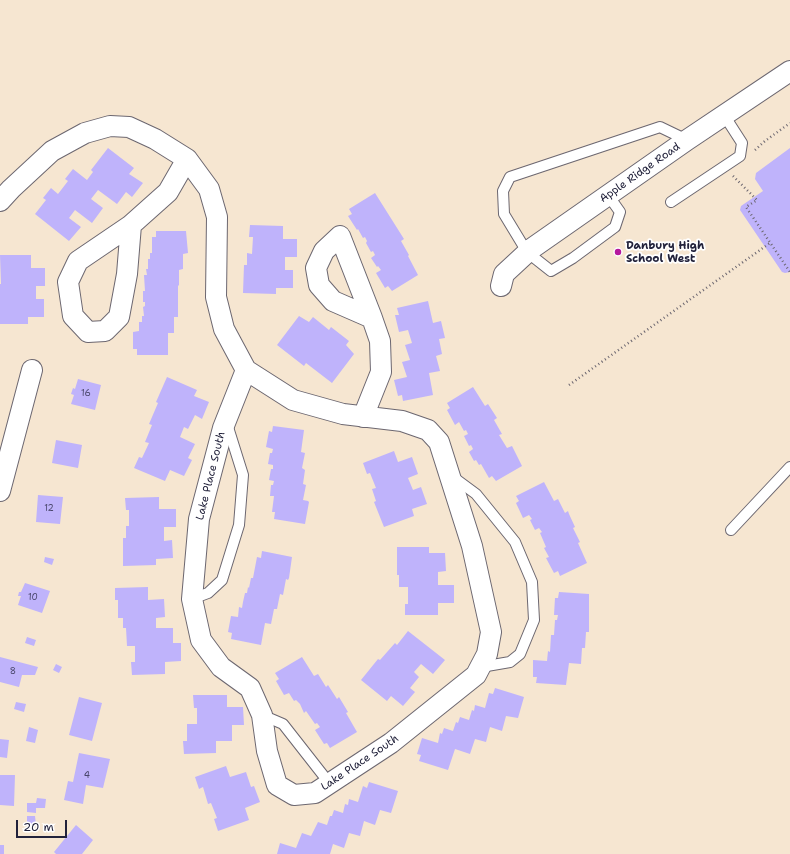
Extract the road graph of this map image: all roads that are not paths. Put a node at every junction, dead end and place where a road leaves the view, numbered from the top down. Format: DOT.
graph roads {
  1 [pos="790,71"];
  2 [pos="724,115"];
  3 [pos="686,140"];
  4 [pos="187,159"];
  5 [pos="608,195"];
  6 [pos="0,201"];
  7 [pos="671,202"];
  8 [pos="131,225"];
  9 [pos="527,252"];
  10 [pos="501,286"];
  11 [pos="372,318"];
  12 [pos="32,370"];
  13 [pos="246,370"];
  14 [pos="363,416"];
  15 [pos="226,420"];
  16 [pos="790,467"];
  17 [pos="450,474"];
  18 [pos="0,491"];
  19 [pos="730,530"];
  20 [pos="192,599"];
  21 [pos="481,667"];
  22 [pos="262,714"];
  23 [pos="330,784"];
  1 -- 2 [label="street, Apple Ridge Road"];
  2 -- 3 [label="street, Apple Ridge Road"];
  2 -- 7 [label="lane"];
  3 -- 5 [label="street, Apple Ridge Road"];
  3 -- 9 [label="lane"];
  4 -- 6 [label="street, Lake Place South"];
  4 -- 8 [label="street"];
  4 -- 13 [label="street, Lake Place South"];
  5 -- 9 [label="street, Apple Ridge Road"];
  5 -- 9 [label="lane"];
  8 -- 8 [label="street"];
  9 -- 10 [label="street, Apple Ridge Road"];
  11 -- 14 [label="street"];
  12 -- 18 [label="street"];
  13 -- 14 [label="street, Lake Place South"];
  13 -- 15 [label="street, Lake Place South"];
  14 -- 17 [label="street, Lake Place South"];
  15 -- 20 [label="street, Lake Place South"];
  15 -- 20 [label="lane"];
  16 -- 19 [label="lane"];
  17 -- 21 [label="street, Lake Place South"];
  17 -- 21 [label="lane"];
  20 -- 22 [label="street, Lake Place South"];
  21 -- 23 [label="street, Lake Place South"];
  22 -- 23 [label="lane"];
  22 -- 23 [label="street, Lake Place South"];
}
